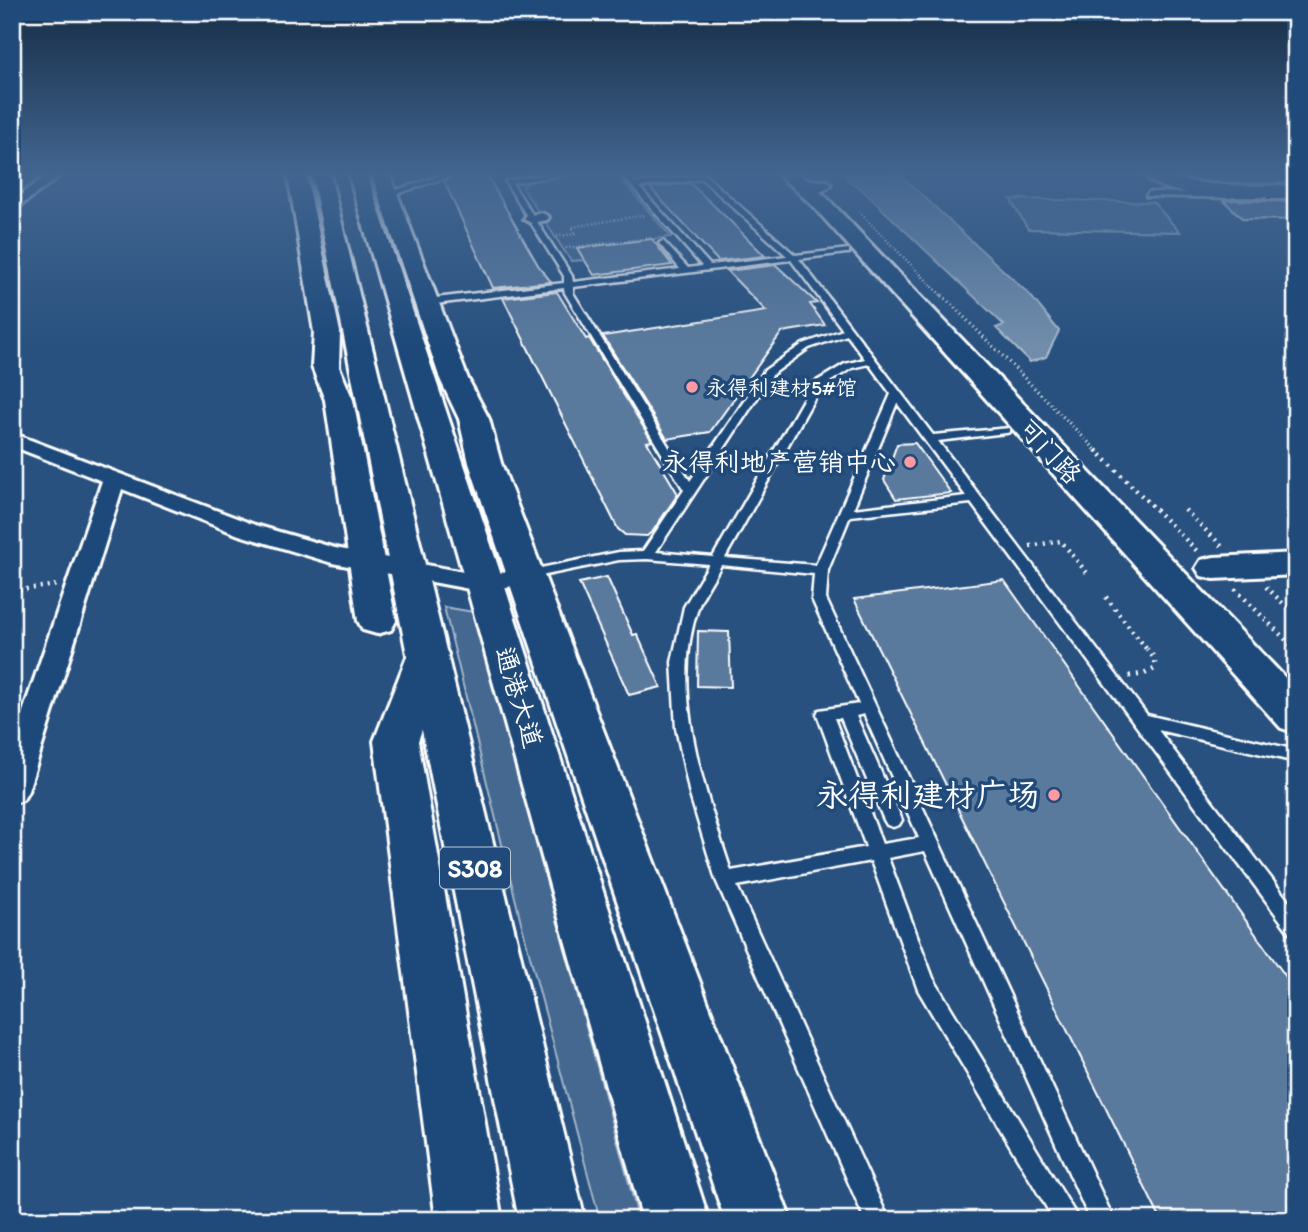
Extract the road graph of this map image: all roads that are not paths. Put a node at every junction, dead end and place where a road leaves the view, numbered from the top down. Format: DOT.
graph roads {
  1 [pos="352,232"];
  2 [pos="362,232"];
  3 [pos="374,232"];
  4 [pos="542,232"];
  5 [pos="677,232"];
  6 [pos="765,232"];
  7 [pos="849,232"];
  8 [pos="857,232"];
  9 [pos="663,243"];
  10 [pos="846,251"];
  11 [pos="794,258"];
  12 [pos="708,268"];
  13 [pos="686,271"];
  14 [pos="568,285"];
  15 [pos="427,302"];
  16 [pos="849,331"];
  17 [pos="871,361"];
  18 [pos="897,394"];
  19 [pos="1006,430"];
  20 [pos="12,439"];
  21 [pos="930,439"];
  22 [pos="114,478"];
  23 [pos="690,490"];
  24 [pos="975,499"];
  25 [pos="846,513"];
  26 [pos="647,555"];
  27 [pos="717,560"];
  28 [pos="1223,561"];
  29 [pos="1296,564"];
  30 [pos="389,566"];
  31 [pos="821,570"];
  32 [pos="506,580"];
  33 [pos="377,621"];
  34 [pos="428,654"];
  35 [pos="1296,681"];
  36 [pos="869,708"];
  37 [pos="846,711"];
  38 [pos="1296,717"];
  39 [pos="1141,720"];
  40 [pos="1296,756"];
  41 [pos="12,792"];
  42 [pos="893,820"];
  43 [pos="930,843"];
  44 [pos="877,853"];
  45 [pos="725,880"];
  46 [pos="1296,926"];
  47 [pos="469,1220"];
  48 [pos="552,1220"];
  49 [pos="676,1220"];
  50 [pos="758,1220"];
  51 [pos="877,1220"];
  52 [pos="1067,1220"];
  53 [pos="1102,1220"];
  1 -- 30 [label="main road, S308"];
  2 -- 32 [label="main road, 通港大道"];
  3 -- 15 [label="main road"];
  4 -- 14 [label="lane"];
  5 -- 12 [label="lane"];
  6 -- 11 [label="lane"];
  7 -- 38 [label="main road, 可门路"];
  8 -- 35 [label="main road, 可门路"];
  9 -- 13 [label="lane"];
  10 -- 11 [label="lane"];
  11 -- 12 [label="lane"];
  11 -- 16 [label="lane"];
  12 -- 13 [label="lane"];
  13 -- 14 [label="lane"];
  14 -- 15 [label="lane"];
  14 -- 23 [label="lane"];
  15 -- 32 [label="main road"];
  16 -- 17 [label="lane"];
  16 -- 23 [label="lane"];
  17 -- 18 [label="lane"];
  17 -- 27 [label="lane"];
  18 -- 21 [label="lane"];
  18 -- 25 [label="lane"];
  19 -- 21 [label="lane"];
  20 -- 22 [label="street"];
  21 -- 24 [label="lane"];
  22 -- 30 [label="street"];
  22 -- 41 [label="street"];
  23 -- 26 [label="lane"];
  24 -- 25 [label="lane"];
  24 -- 39 [label="lane"];
  25 -- 31 [label="lane"];
  26 -- 27 [label="lane"];
  26 -- 32 [label="lane"];
  27 -- 31 [label="lane"];
  27 -- 45 [label="lane"];
  28 -- 29 [label="main road"];
  30 -- 32 [label="street"];
  30 -- 33 [label="main road"];
  30 -- 34 [label="main road, S308"];
  31 -- 36 [label="lane"];
  32 -- 49 [label="main road, 通港大道"];
  32 -- 50 [label="main road"];
  34 -- 47 [label="main road"];
  34 -- 48 [label="main road, S308"];
  36 -- 37 [label="lane"];
  36 -- 43 [label="lane"];
  37 -- 42 [label="lane"];
  37 -- 44 [label="lane"];
  39 -- 40 [label="lane"];
  39 -- 46 [label="lane"];
  43 -- 44 [label="lane"];
  43 -- 53 [label="lane"];
  44 -- 45 [label="lane"];
  44 -- 52 [label="lane"];
  45 -- 51 [label="lane"];
}
